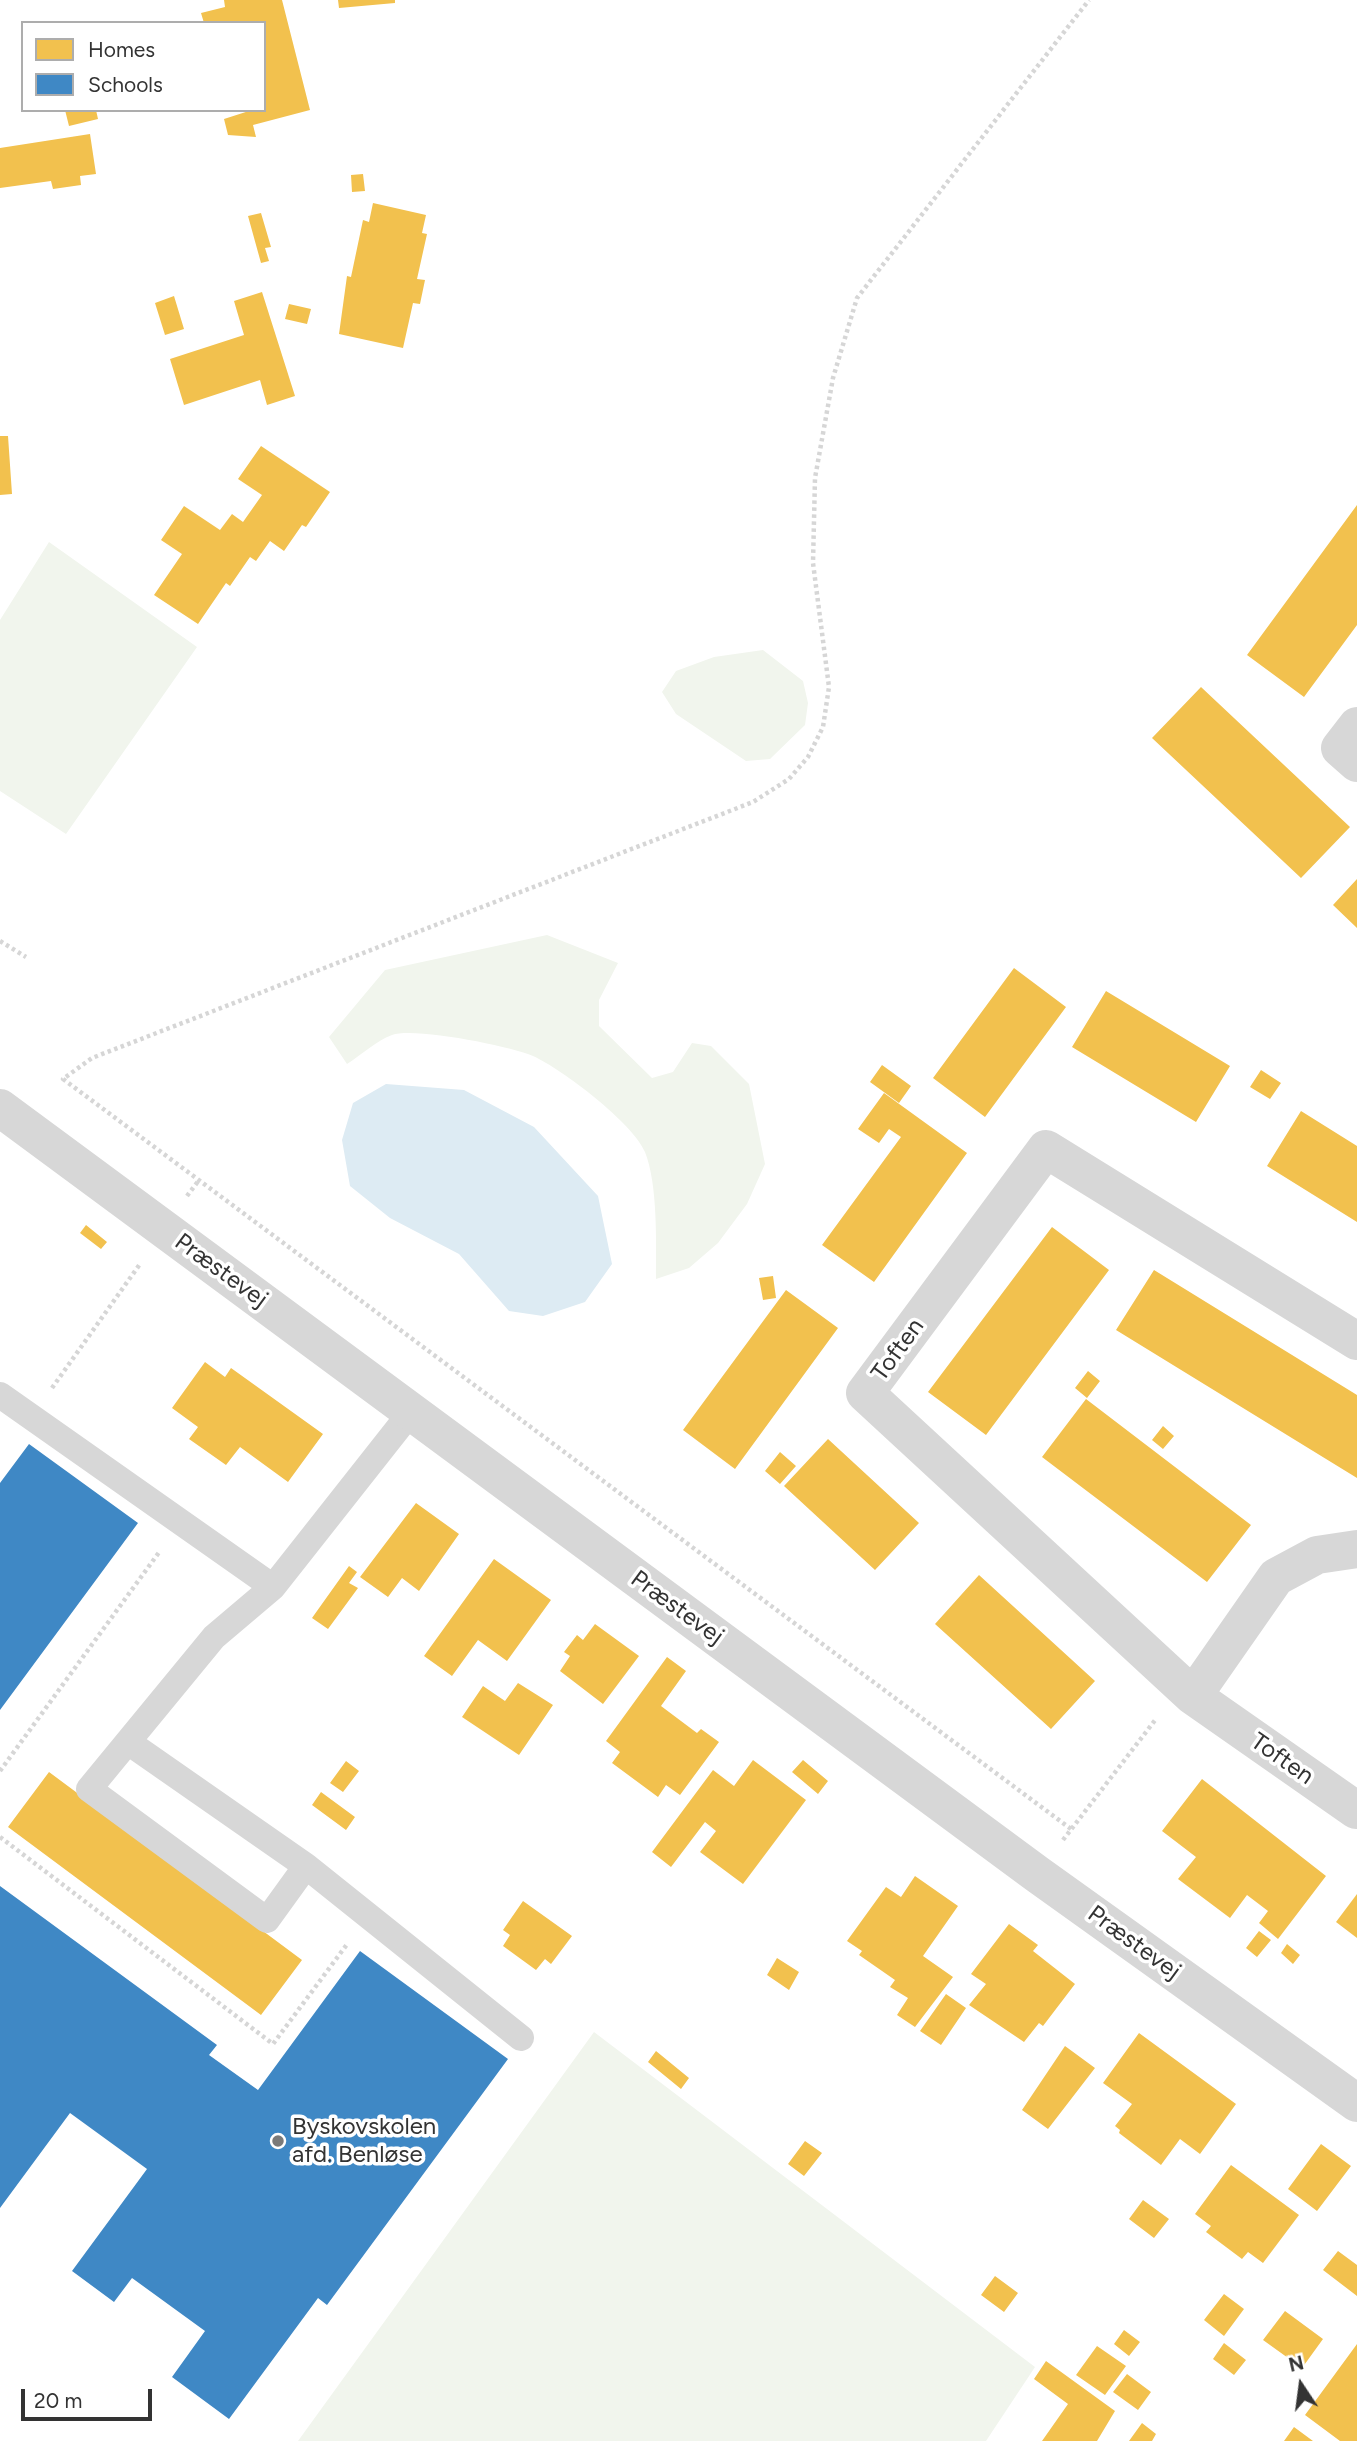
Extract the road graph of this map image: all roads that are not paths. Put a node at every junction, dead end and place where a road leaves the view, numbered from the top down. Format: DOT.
graph roads {
  1 [pos="1357,726"];
  2 [pos="1357,764"];
  3 [pos="0,1108"];
  4 [pos="1357,1341"];
  5 [pos="0,1395"];
  6 [pos="411,1412"];
  7 [pos="1357,1549"];
  8 [pos="273,1587"];
  9 [pos="1193,1696"];
  10 [pos="128,1742"];
  11 [pos="1356,1811"];
  12 [pos="306,1866"];
  13 [pos="521,2038"];
  14 [pos="1357,2103"];
  1 -- 2 [label="street"];
  3 -- 6 [label="street, Præstevej"];
  4 -- 9 [label="street, Toften"];
  5 -- 8 [label="lane"];
  6 -- 8 [label="lane"];
  6 -- 14 [label="street, Præstevej"];
  7 -- 9 [label="street"];
  8 -- 10 [label="lane"];
  9 -- 11 [label="street, Toften"];
  10 -- 12 [label="lane"];
  10 -- 12 [label="lane"];
  12 -- 13 [label="lane"];
}
